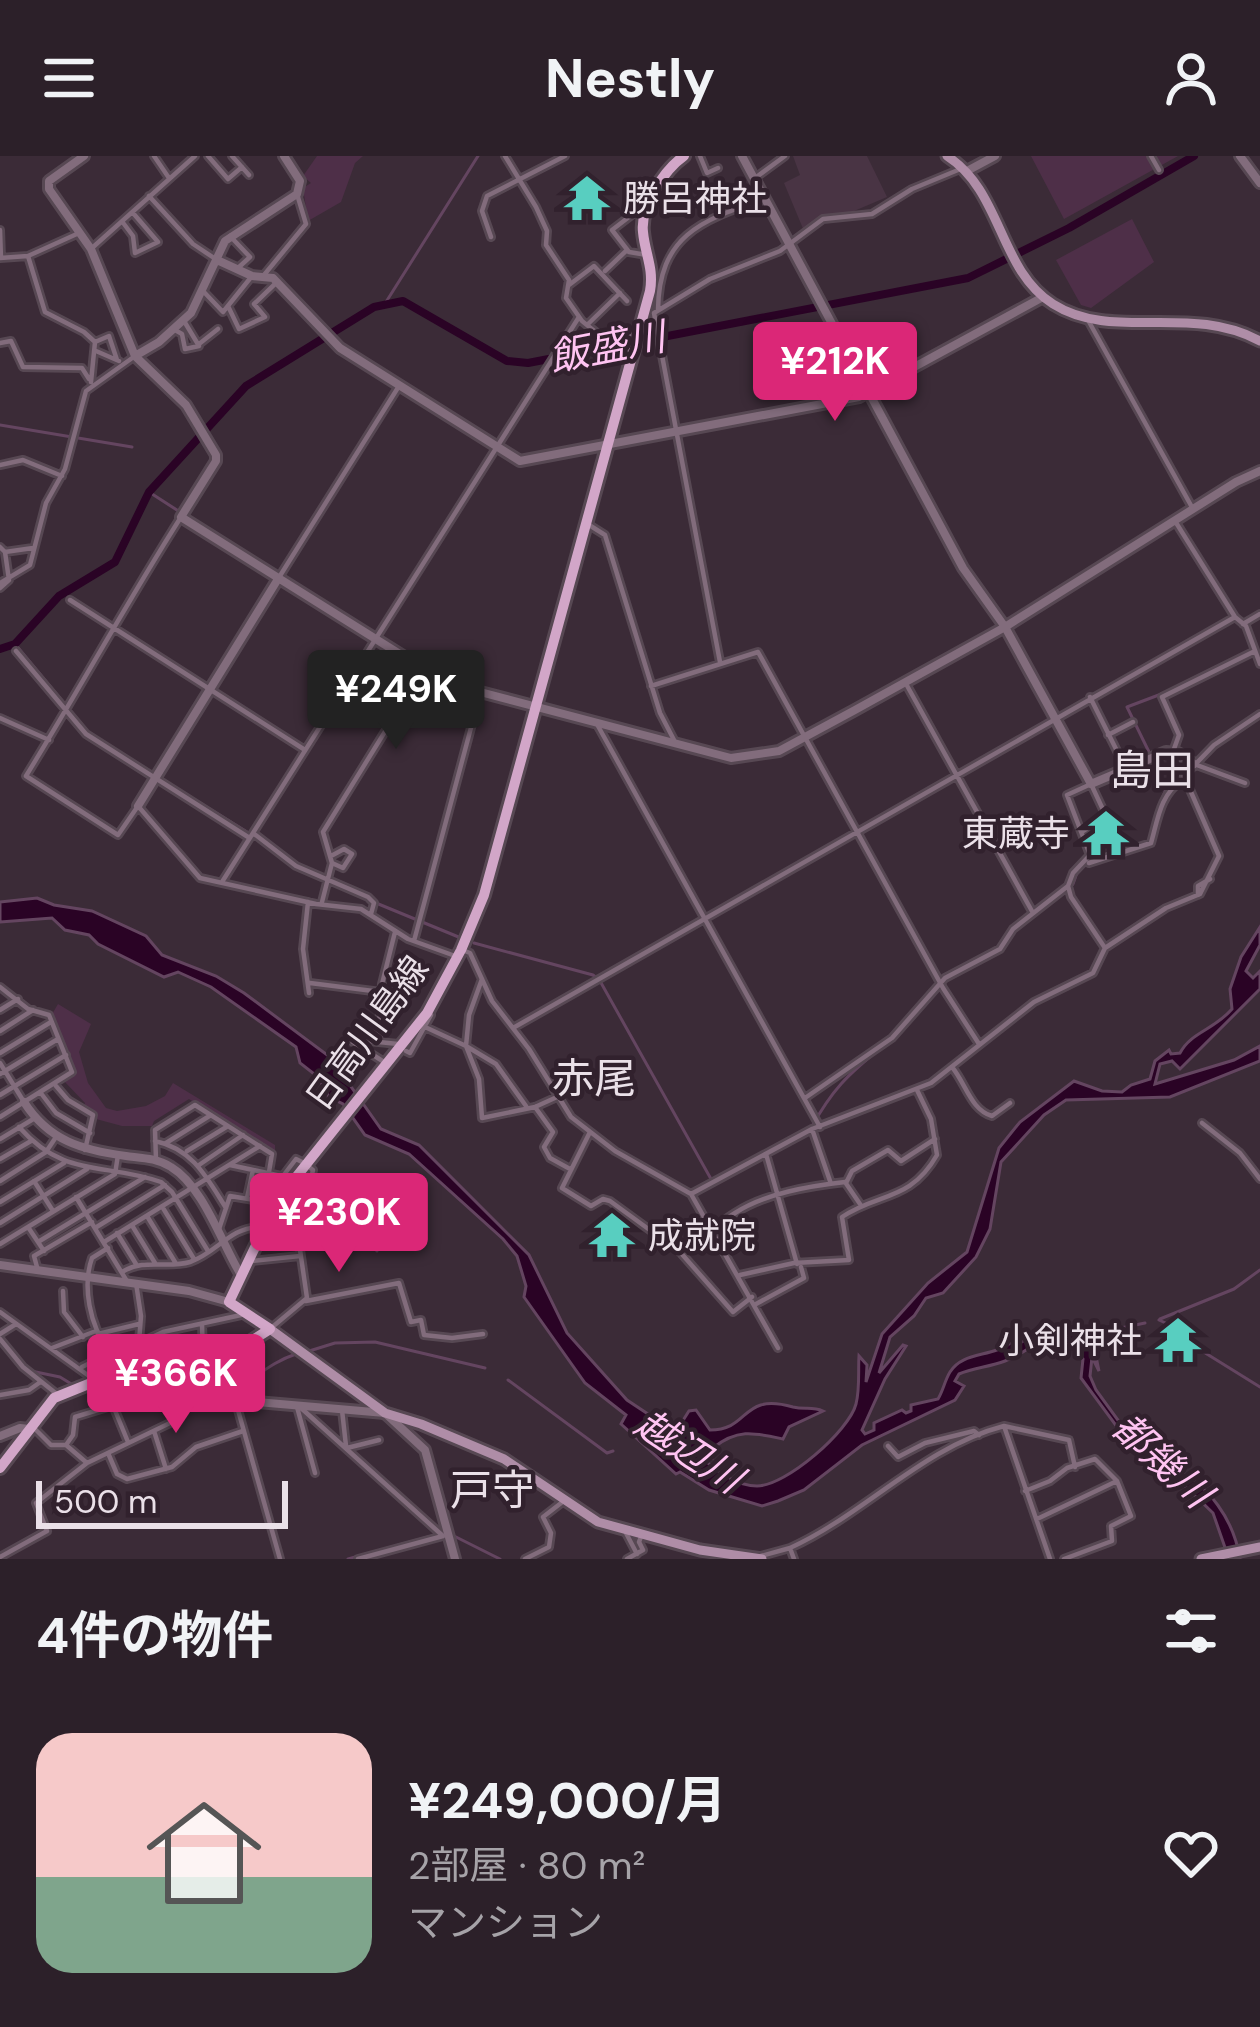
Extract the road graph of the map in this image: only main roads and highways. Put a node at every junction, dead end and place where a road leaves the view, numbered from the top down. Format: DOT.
graph roads {
  1 [pos="684,156"];
  2 [pos="947,156"];
  3 [pos="1260,341"];
  4 [pos="270,1328"];
  5 [pos="0,1468"];
  6 [pos="1260,1547"];
  7 [pos="720,1557"];
  8 [pos="753,1558"];
  9 [pos="762,1559"];
  10 [pos="1201,1559"];
  1 -- 4 [label="main road, 日高川島線"];
  2 -- 3 [label="main road"];
  4 -- 5 [label="main road"];
  4 -- 7 [label="main road"];
  6 -- 10 [label="main road"];
  7 -- 8 [label="main road"];
  8 -- 9 [label="main road"];
}
